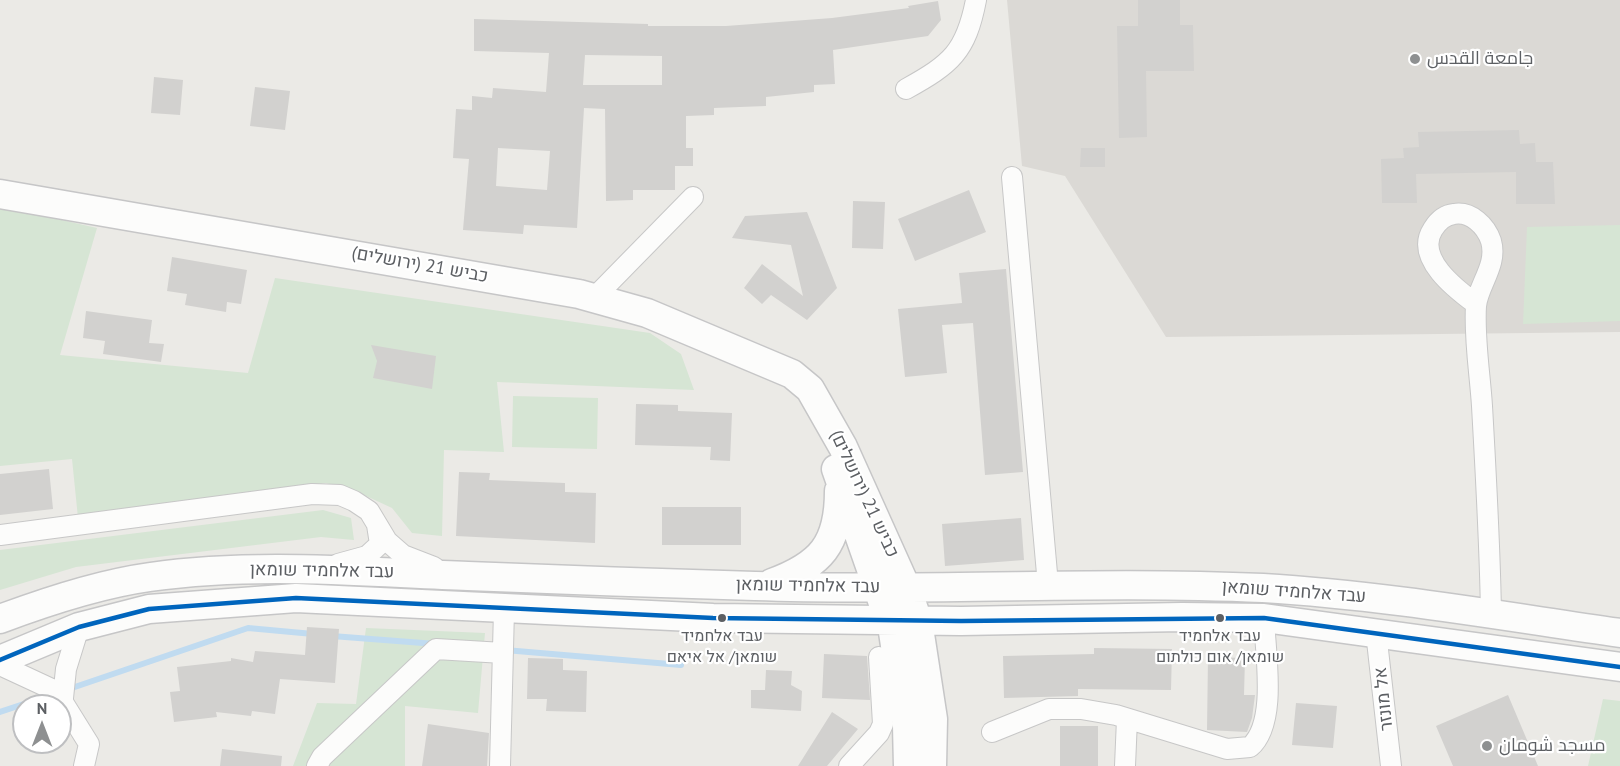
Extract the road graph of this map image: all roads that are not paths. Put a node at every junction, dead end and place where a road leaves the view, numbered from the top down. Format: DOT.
graph roads {
  1 [pos="976,0"];
  2 [pos="906,89"];
  3 [pos="1012,177"];
  4 [pos="0,194"];
  5 [pos="693,197"];
  6 [pos="594,298"];
  7 [pos="1476,304"];
  8 [pos="818,400"];
  9 [pos="839,480"];
  10 [pos="377,525"];
  11 [pos="0,535"];
  12 [pos="325,568"];
  13 [pos="467,576"];
  14 [pos="1048,585"];
  15 [pos="761,587"];
  16 [pos="877,587"];
  17 [pos="906,587"];
  18 [pos="504,610"];
  19 [pos="1491,615"];
  20 [pos="1264,618"];
  21 [pos="0,619"];
  22 [pos="889,620"];
  23 [pos="918,621"];
  24 [pos="961,621"];
  25 [pos="80,627"];
  26 [pos="1377,632"];
  27 [pos="1620,633"];
  28 [pos="503,653"];
  29 [pos="879,657"];
  30 [pos="0,663"];
  31 [pos="1620,667"];
  32 [pos="928,682"];
  33 [pos="59,694"];
  34 [pos="63,694"];
  35 [pos="72,714"];
  36 [pos="1127,719"];
  37 [pos="992,732"];
  38 [pos="84,766"];
  39 [pos="317,766"];
  40 [pos="500,766"];
  41 [pos="849,766"];
  42 [pos="908,766"];
  43 [pos="932,766"];
  44 [pos="1125,766"];
  45 [pos="1391,766"];
  1 -- 2 [label="street"];
  3 -- 14 [label="street"];
  4 -- 6 [label="main road, כביש 21 (ירושלים)"];
  5 -- 6 [label="street"];
  6 -- 8 [label="main road, כביש 21 (ירושלים)"];
  7 -- 19 [label="street"];
  8 -- 9 [label="main road, כביש 21 (ירושלים)"];
  8 -- 17 [label="main road, כביש 21 (ירושלים)"];
  9 -- 15 [label="main road"];
  9 -- 16 [label="main road, כביש 21 (ירושלים)"];
  10 -- 11 [label="street"];
  10 -- 12 [label="street"];
  10 -- 13 [label="street"];
  12 -- 13 [label="main road, עבד אלחמיד שומאן"];
  12 -- 21 [label="main road, עבד אלחמיד שומאן"];
  13 -- 15 [label="main road, עבד אלחמיד שומאן"];
  14 -- 17 [label="main road, עבד אלחמיד שומאן"];
  14 -- 19 [label="main road, עבד אלחמיד שומאן"];
  15 -- 16 [label="main road, עבד אלחמיד שומאן"];
  16 -- 17 [label="main road, עבד אלחמיד שומאן"];
  16 -- 22 [label="main road, כביש 21 (ירושלים)"];
  17 -- 23 [label="main road, כביש 21 (ירושלים)"];
  18 -- 22 [label="main road, עבד אלחמיד שומאן"];
  18 -- 25 [label="main road, עבד אלחמיד שומאן"];
  18 -- 28 [label="street"];
  19 -- 27 [label="main road, עבד אלחמיד שומאן"];
  20 -- 24 [label="main road, עבד אלחמיד שומאן"];
  20 -- 26 [label="main road, עבד אלחמיד שומאן"];
  20 -- 36 [label="street"];
  22 -- 23 [label="main road, עבד אלחמיד שומאן"];
  22 -- 42 [label="main road, כביש 21 (ירושלים)"];
  23 -- 24 [label="main road, עבד אלחמיד שומאן"];
  23 -- 32 [label="main road, כביש 21 (ירושלים)"];
  24 -- 32 [label="main road"];
  25 -- 30 [label="main road, עבד אלחמיד שומאן"];
  25 -- 34 [label="street"];
  26 -- 31 [label="main road, עבד אלחמיד שומאן"];
  26 -- 45 [label="street, אל מונזר"];
  28 -- 39 [label="street"];
  28 -- 40 [label="street"];
  29 -- 41 [label="street"];
  30 -- 33 [label="street"];
  32 -- 43 [label="main road, כביש 21 (ירושלים)"];
  35 -- 38 [label="street"];
  36 -- 37 [label="street"];
  36 -- 44 [label="street"];
}
